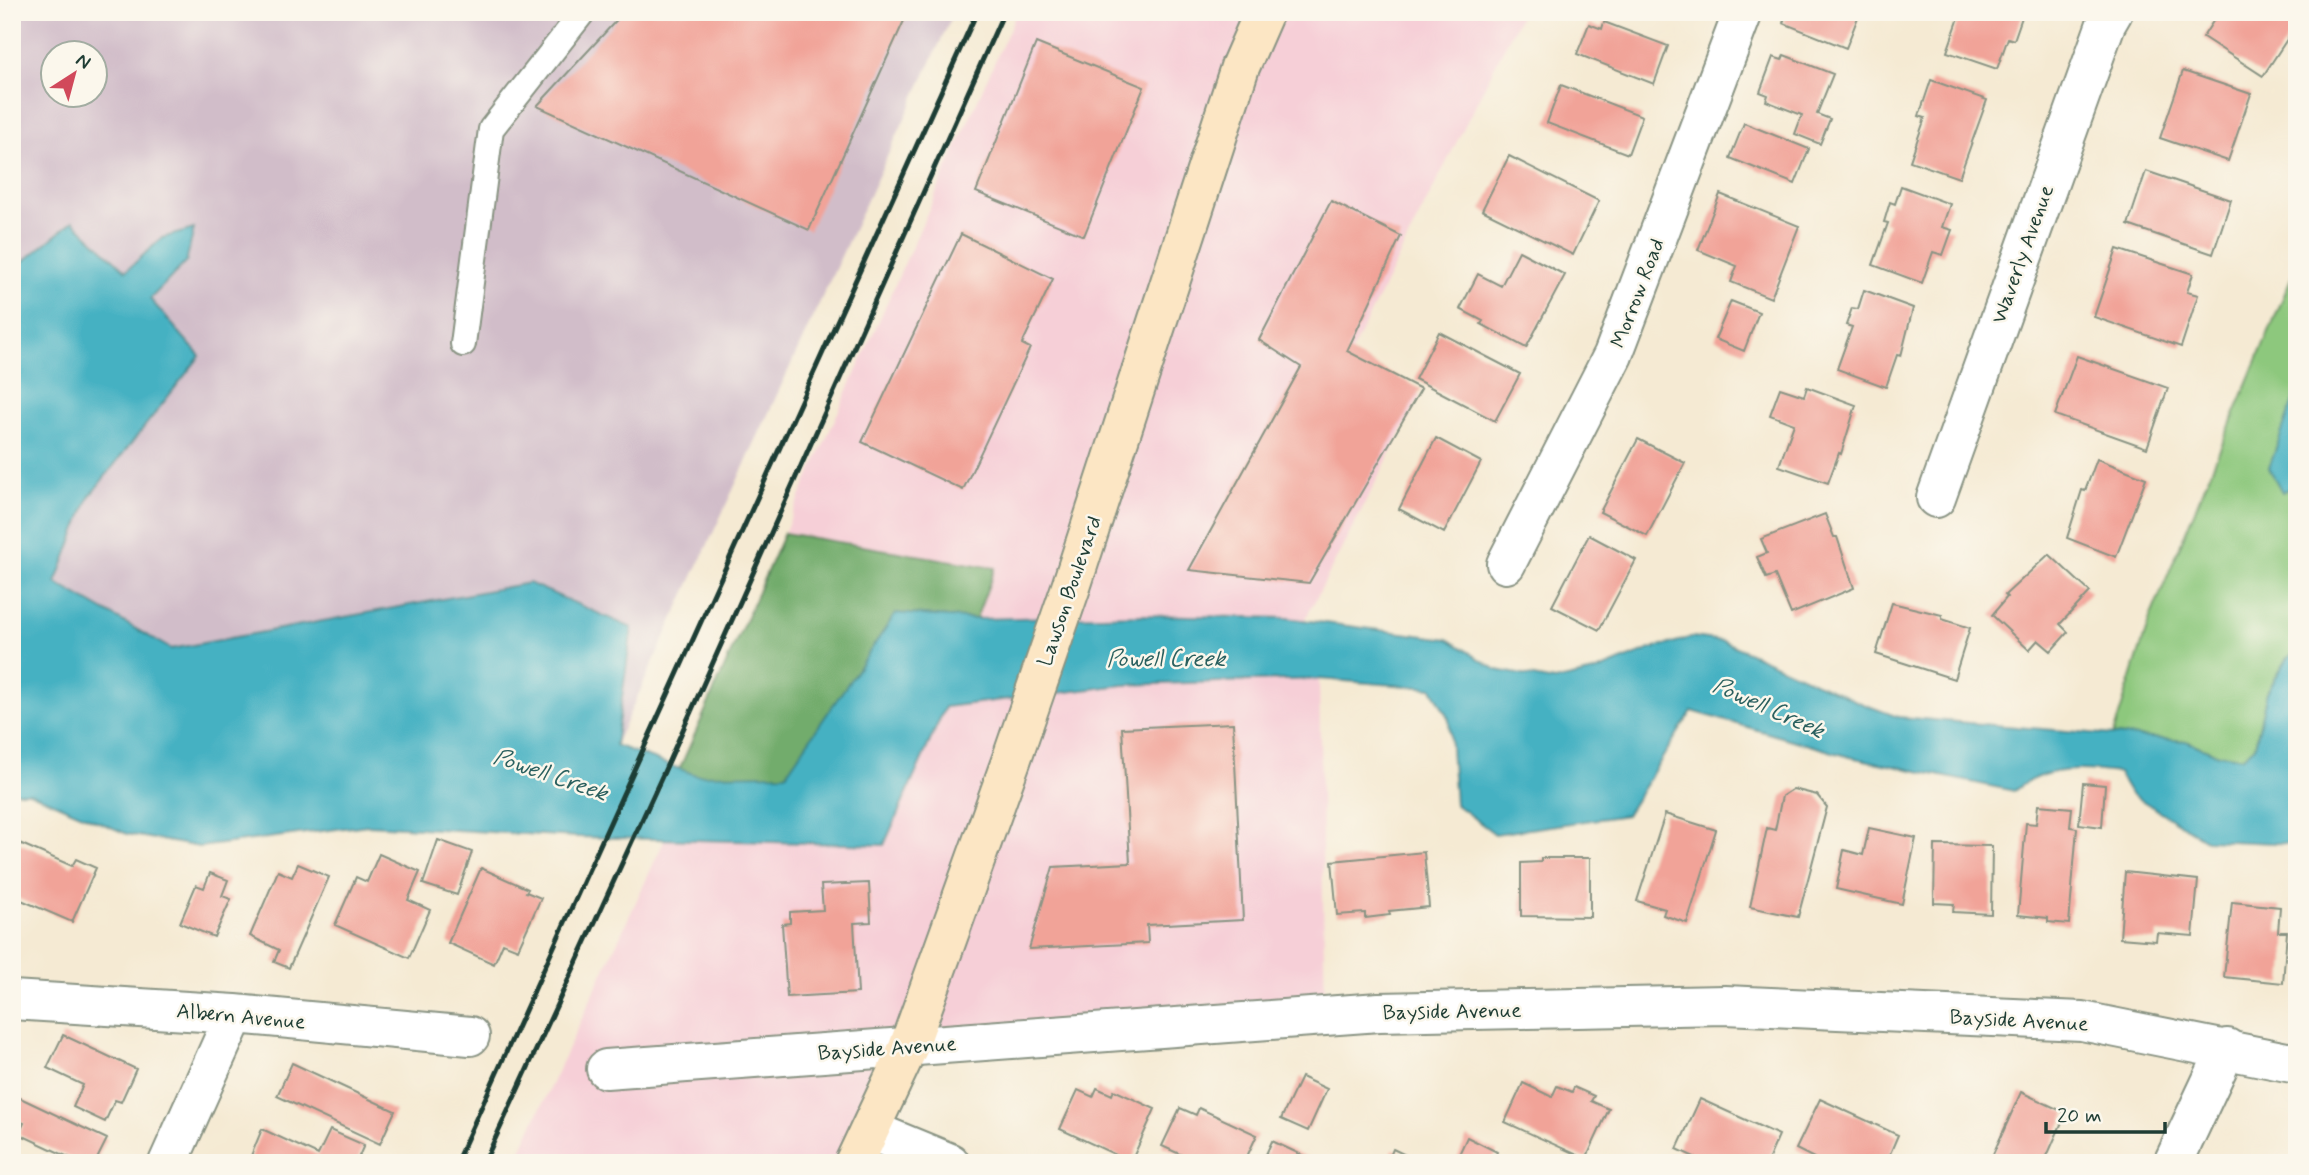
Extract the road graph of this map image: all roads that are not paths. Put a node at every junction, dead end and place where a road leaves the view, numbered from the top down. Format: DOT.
graph roads {
  1 [pos="583,12"];
  2 [pos="1264,12"];
  3 [pos="1743,12"];
  4 [pos="2113,12"];
  5 [pos="463,344"];
  6 [pos="1936,498"];
  7 [pos="1506,564"];
  8 [pos="12,1000"];
  9 [pos="235,1014"];
  10 [pos="470,1036"];
  11 [pos="908,1048"];
  12 [pos="2227,1048"];
  13 [pos="2297,1064"];
  14 [pos="606,1069"];
  15 [pos="862,1146"];
  16 [pos="168,1163"];
  17 [pos="950,1163"];
  18 [pos="2173,1163"];
  1 -- 5 [label="lane"];
  2 -- 11 [label="main road, Lawson Boulevard"];
  3 -- 7 [label="street, Morrow Road"];
  4 -- 6 [label="street, Waverly Avenue"];
  8 -- 9 [label="street, Albern Avenue"];
  9 -- 10 [label="street, Albern Avenue"];
  9 -- 16 [label="street"];
  11 -- 12 [label="street, Bayside Avenue"];
  11 -- 14 [label="street, Bayside Avenue"];
  11 -- 15 [label="main road, Lawson Boulevard"];
  12 -- 13 [label="street, Bayside Avenue"];
  12 -- 18 [label="street"];
  15 -- 17 [label="street"];
}
